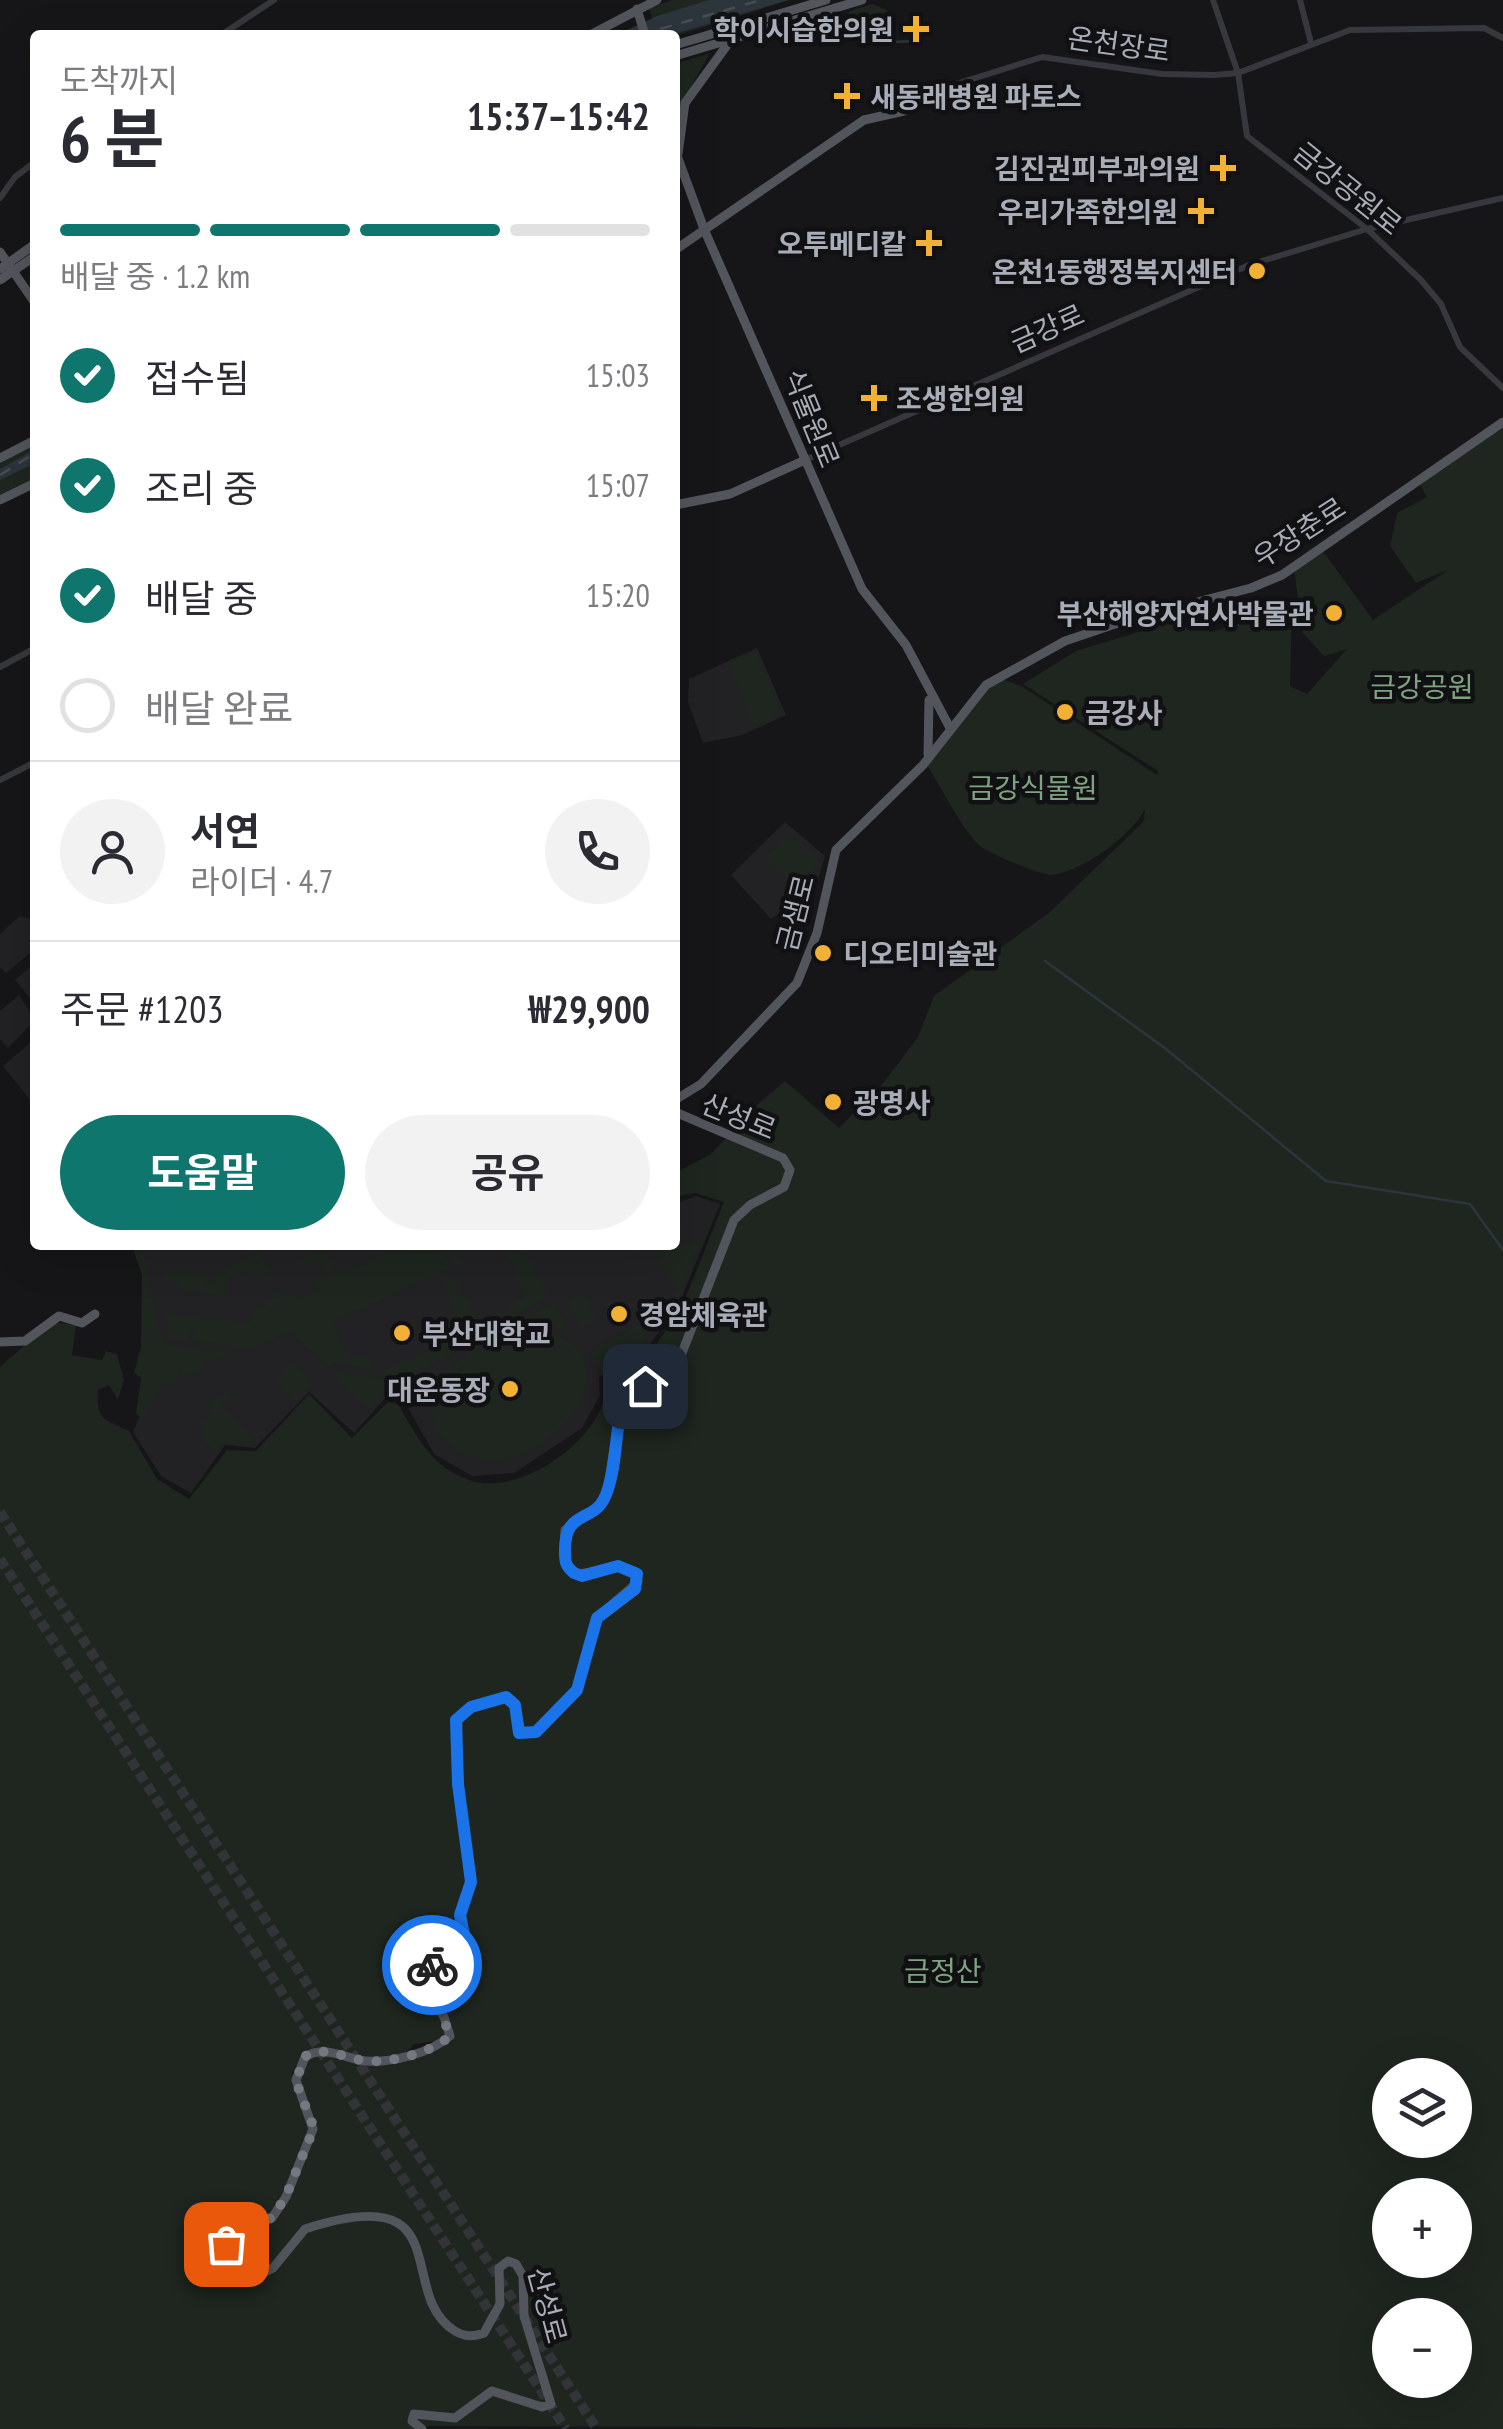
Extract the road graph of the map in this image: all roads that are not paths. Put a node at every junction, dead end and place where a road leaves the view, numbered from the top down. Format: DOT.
graph roads {
  1 [pos="274,0"];
  2 [pos="657,0"];
  3 [pos="826,0"];
  4 [pos="862,0"];
  5 [pos="1214,0"];
  6 [pos="1300,0"];
  7 [pos="633,3"];
  8 [pos="229,30"];
  9 [pos="597,30"];
  10 [pos="643,30"];
  11 [pos="734,37"];
  12 [pos="1502,37"];
  13 [pos="1311,43"];
  14 [pos="680,44"];
  15 [pos="680,54"];
  16 [pos="1238,73"];
  17 [pos="904,111"];
  18 [pos="680,119"];
  19 [pos="30,166"];
  20 [pos="680,169"];
  21 [pos="0,198"];
  22 [pos="1503,198"];
  23 [pos="704,229"];
  24 [pos="1367,229"];
  25 [pos="680,246"];
  26 [pos="30,248"];
  27 [pos="0,252"];
  28 [pos="30,258"];
  29 [pos="7,268"];
  30 [pos="0,280"];
  31 [pos="30,297"];
  32 [pos="1503,388"];
  33 [pos="1503,422"];
  34 [pos="30,443"];
  35 [pos="0,458"];
  36 [pos="805,460"];
  37 [pos="30,486"];
  38 [pos="0,500"];
  39 [pos="680,504"];
  40 [pos="30,651"];
  41 [pos="0,667"];
  42 [pos="928,692"];
  43 [pos="950,728"];
  44 [pos="927,758"];
  45 [pos="30,765"];
  46 [pos="0,780"];
  47 [pos="680,1097"];
  48 [pos="680,1114"];
  49 [pos="95,1314"];
  50 [pos="0,1342"];
  51 [pos="422,2429"];
  1 -- 8 [label="street"];
  2 -- 7 [label="main road"];
  3 -- 14 [label="main road"];
  4 -- 11 [label="main road"];
  5 -- 16 [label="street, 금강공원로"];
  6 -- 13 [label="street"];
  7 -- 9 [label="main road"];
  7 -- 10 [label="main road"];
  11 -- 15 [label="main road"];
  11 -- 18 [label="main road"];
  12 -- 13 [label="street, 온천장로"];
  13 -- 16 [label="street, 온천장로"];
  16 -- 17 [label="street, 온천장로"];
  16 -- 24 [label="street, 금강공원로"];
  17 -- 23 [label="main road, 온천장로"];
  19 -- 21 [label="street"];
  20 -- 23 [label="main road, 식물원로"];
  22 -- 24 [label="street, 금강로"];
  23 -- 25 [label="main road, 온천장로"];
  23 -- 36 [label="main road, 식물원로"];
  24 -- 32 [label="street, 금강공원로"];
  24 -- 36 [label="street, 금강로"];
  26 -- 29 [label="main road"];
  27 -- 29 [label="main road"];
  28 -- 29 [label="main road"];
  29 -- 30 [label="main road"];
  29 -- 31 [label="main road"];
  33 -- 43 [label="main road, 우장춘로"];
  34 -- 35 [label="main road"];
  36 -- 39 [label="main road, 금강로"];
  36 -- 42 [label="main road, 식물원로"];
  37 -- 38 [label="main road"];
  40 -- 41 [label="street"];
  42 -- 43 [label="main road, 식물원로"];
  42 -- 44 [label="main road, 식물원로"];
  43 -- 44 [label="main road, 금샘로"];
  44 -- 47 [label="main road, 금샘로"];
  45 -- 46 [label="street"];
  48 -- 51 [label="main road, 산성로"];
  49 -- 50 [label="main road"];
}
